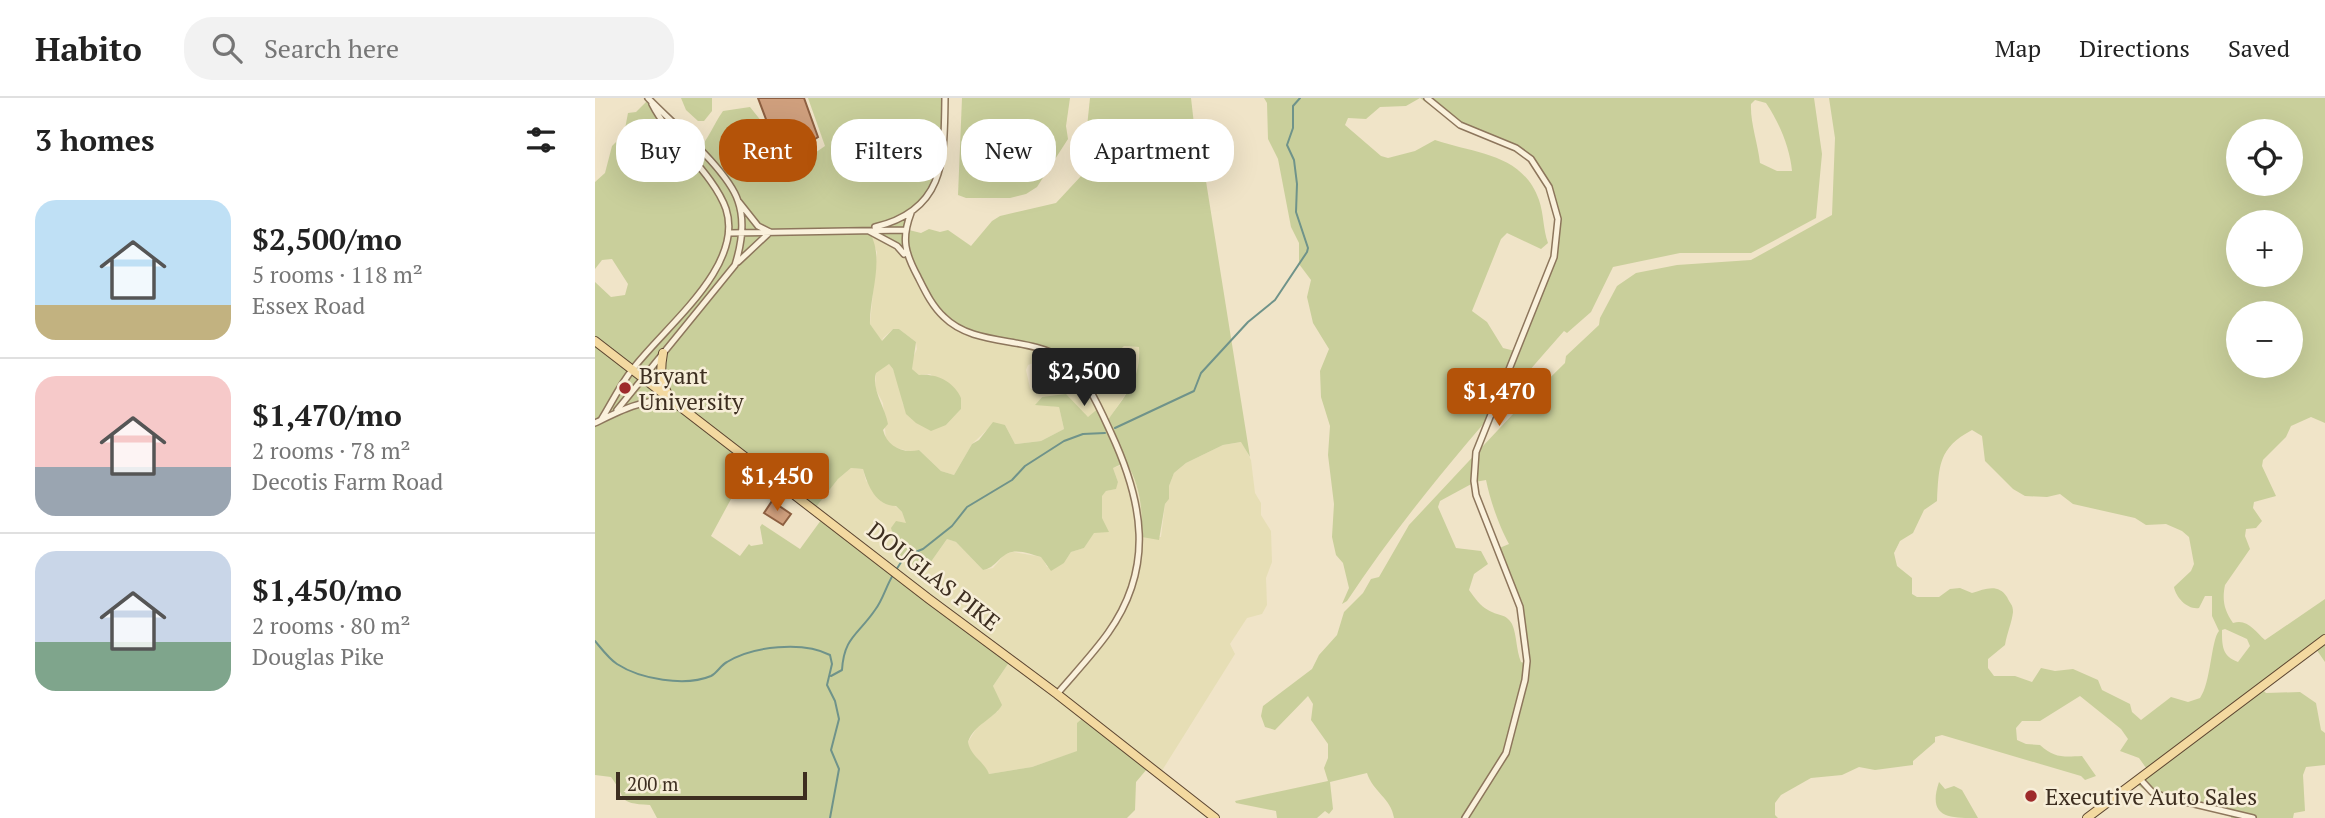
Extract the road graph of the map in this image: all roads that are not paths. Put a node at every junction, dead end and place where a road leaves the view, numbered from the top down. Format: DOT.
graph roads {
  1 [pos="945,98"];
  2 [pos="1427,98"];
  3 [pos="648,99"];
  4 [pos="738,200"];
  5 [pos="911,213"];
  6 [pos="866,229"];
  7 [pos="905,230"];
  8 [pos="770,232"];
  9 [pos="729,233"];
  10 [pos="741,233"];
  11 [pos="906,256"];
  12 [pos="734,265"];
  13 [pos="595,341"];
  14 [pos="663,353"];
  15 [pos="631,370"];
  16 [pos="641,378"];
  17 [pos="671,398"];
  18 [pos="617,410"];
  19 [pos="598,422"];
  20 [pos="2325,639"];
  21 [pos="1057,694"];
  22 [pos="2140,779"];
  23 [pos="1215,818"];
  24 [pos="1465,818"];
  25 [pos="2087,818"];
  26 [pos="2253,818"];
  1 -- 5 [label="street"];
  2 -- 24 [label="street"];
  3 -- 4 [label="street"];
  3 -- 9 [label="street"];
  4 -- 8 [label="street"];
  4 -- 10 [label="street"];
  5 -- 6 [label="street"];
  5 -- 7 [label="street"];
  6 -- 7 [label="street"];
  6 -- 8 [label="street"];
  6 -- 11 [label="street"];
  7 -- 11 [label="street"];
  8 -- 10 [label="street"];
  8 -- 12 [label="street"];
  9 -- 10 [label="street"];
  9 -- 15 [label="street"];
  10 -- 12 [label="street"];
  11 -- 21 [label="street"];
  12 -- 14 [label="street"];
  13 -- 15 [label="main road, DOUGLAS PIKE"];
  14 -- 16 [label="street"];
  14 -- 17 [label="main road"];
  15 -- 16 [label="main road, DOUGLAS PIKE"];
  15 -- 19 [label="street"];
  16 -- 17 [label="main road, DOUGLAS PIKE"];
  16 -- 18 [label="street"];
  17 -- 18 [label="street"];
  17 -- 21 [label="main road, DOUGLAS PIKE"];
  18 -- 19 [label="street"];
  20 -- 22 [label="main road"];
  21 -- 23 [label="main road, DOUGLAS PIKE"];
  22 -- 25 [label="main road"];
  22 -- 26 [label="street"];
}
